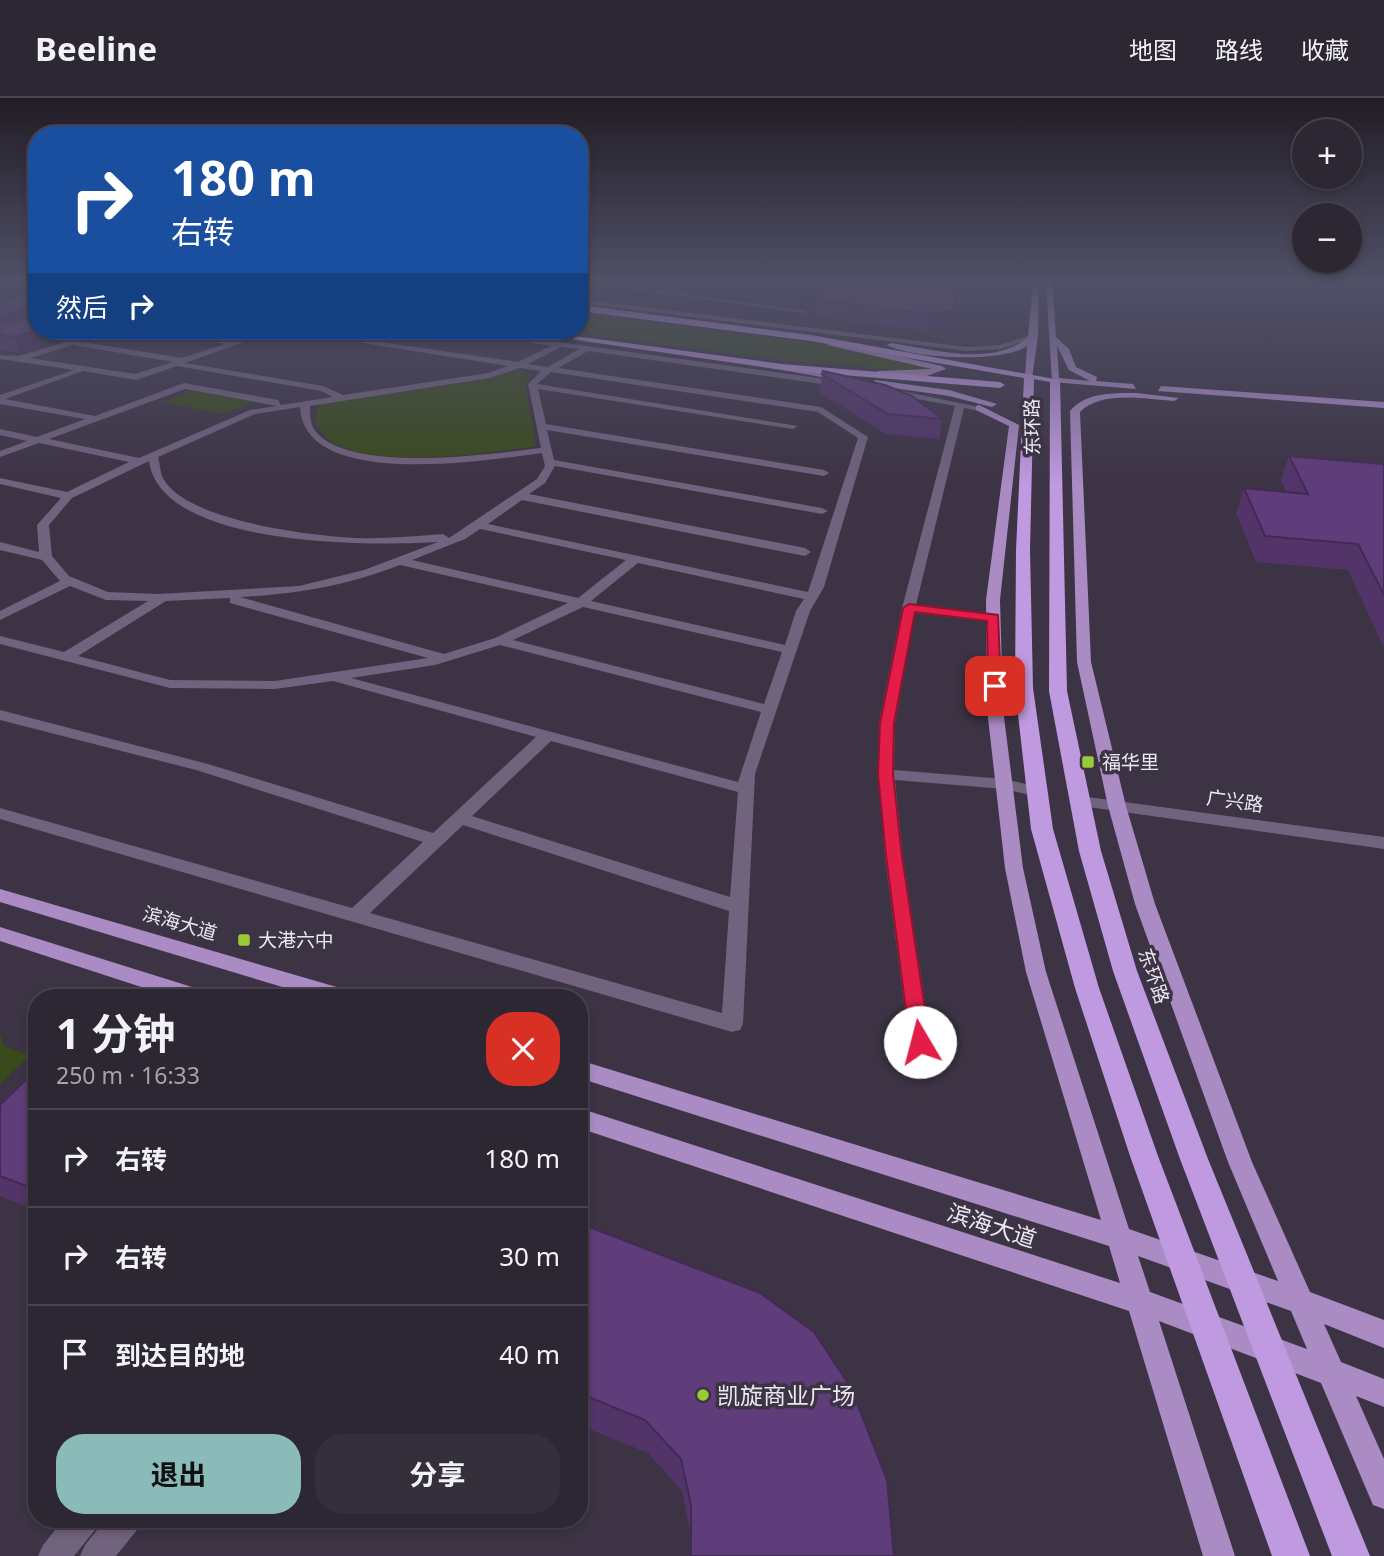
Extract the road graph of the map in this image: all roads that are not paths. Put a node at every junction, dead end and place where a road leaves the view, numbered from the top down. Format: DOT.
graph roads {
  1 [pos="47,350"];
  2 [pos="114,350"];
  3 [pos="217,350"];
  4 [pos="419,350"];
  5 [pos="549,350"];
  6 [pos="584,350"];
  7 [pos="601,350"];
  8 [pos="658,350"];
  9 [pos="862,350"];
  10 [pos="871,350"];
  11 [pos="933,350"];
  12 [pos="1018,350"];
  13 [pos="1032,350"];
  14 [pos="1053,350"];
  15 [pos="1065,350"];
  16 [pos="0,357"];
  17 [pos="19,359"];
  18 [pos="182,363"];
  19 [pos="519,365"];
  20 [pos="782,367"];
  21 [pos="81,370"];
  22 [pos="550,370"];
  23 [pos="1029,382"];
  24 [pos="1055,384"];
  25 [pos="533,386"];
  26 [pos="1176,394"];
  27 [pos="343,397"];
  28 [pos="0,400"];
  29 [pos="305,402"];
  30 [pos="289,405"];
  31 [pos="1384,405"];
  32 [pos="970,407"];
  33 [pos="1384,413"];
  34 [pos="94,418"];
  35 [pos="1029,423"];
  36 [pos="541,426"];
  37 [pos="793,426"];
  38 [pos="0,432"];
  39 [pos="36,440"];
  40 [pos="0,454"];
  41 [pos="153,455"];
  42 [pos="547,456"];
  43 [pos="139,461"];
  44 [pos="824,473"];
  45 [pos="0,481"];
  46 [pos="68,496"];
  47 [pos="520,496"];
  48 [pos="822,511"];
  49 [pos="478,524"];
  50 [pos="461,537"];
  51 [pos="0,546"];
  52 [pos="805,552"];
  53 [pos="46,557"];
  54 [pos="634,560"];
  55 [pos="399,561"];
  56 [pos="71,581"];
  57 [pos="222,596"];
  58 [pos="812,597"];
  59 [pos="163,598"];
  60 [pos="580,603"];
  61 [pos="909,608"];
  62 [pos="0,616"];
  63 [pos="993,618"];
  64 [pos="500,641"];
  65 [pos="7,642"];
  66 [pos="790,650"];
  67 [pos="0,652"];
  68 [pos="66,657"];
  69 [pos="445,658"];
  70 [pos="332,677"];
  71 [pos="769,710"];
  72 [pos="0,715"];
  73 [pos="548,735"];
  74 [pos="886,774"];
  75 [pos="1004,784"];
  76 [pos="746,789"];
  77 [pos="1038,792"];
  78 [pos="1080,801"];
  79 [pos="1117,806"];
  80 [pos="0,813"];
  81 [pos="460,818"];
  82 [pos="437,840"];
  83 [pos="1384,843"];
  84 [pos="0,895"];
  85 [pos="739,907"];
  86 [pos="356,915"];
  87 [pos="0,934"];
  88 [pos="173,989"];
  89 [pos="317,989"];
  90 [pos="920,1042"];
  91 [pos="588,1072"];
  92 [pos="588,1121"];
  93 [pos="1121,1238"];
  94 [pos="1183,1260"];
  95 [pos="1242,1280"];
  96 [pos="1299,1300"];
  97 [pos="1140,1303"];
  98 [pos="1207,1324"];
  99 [pos="1384,1334"];
  100 [pos="1271,1349"];
  101 [pos="1329,1370"];
  102 [pos="1384,1393"];
  103 [pos="1384,1494"];
  104 [pos="77,1528"];
  105 [pos="119,1528"];
  106 [pos="54,1556"];
  107 [pos="96,1556"];
  108 [pos="1219,1556"];
  109 [pos="1291,1556"];
  110 [pos="1351,1556"];
  1 -- 17 [label="street"];
  2 -- 18 [label="street"];
  3 -- 18 [label="street"];
  4 -- 19 [label="street"];
  5 -- 19 [label="street"];
  6 -- 22 [label="street"];
  7 -- 32 [label="street"];
  8 -- 20 [label="highway"];
  9 -- 20 [label="main road"];
  10 -- 23 [label="highway"];
  11 -- 12 [label="main road"];
  13 -- 23 [label="main road"];
  14 -- 24 [label="main road"];
  15 -- 26 [label="main road"];
  16 -- 17 [label="street"];
  17 -- 21 [label="street"];
  18 -- 21 [label="street"];
  18 -- 27 [label="street"];
  19 -- 22 [label="street"];
  19 -- 27 [label="street"];
  20 -- 23 [label="highway"];
  20 -- 35 [label="main road"];
  21 -- 28 [label="street"];
  22 -- 25 [label="street"];
  22 -- 58 [label="street"];
  23 -- 24 [label="highway"];
  23 -- 35 [label="highway, 东环路"];
  24 -- 26 [label="main road"];
  24 -- 78 [label="highway, 东环路"];
  25 -- 36 [label="street"];
  25 -- 37 [label="street"];
  26 -- 31 [label="main road"];
  26 -- 33 [label="main road"];
  26 -- 79 [label="main road"];
  27 -- 29 [label="street"];
  28 -- 34 [label="street"];
  29 -- 30 [label="street"];
  29 -- 42 [label="street"];
  30 -- 34 [label="street"];
  30 -- 41 [label="street"];
  32 -- 61 [label="street"];
  32 -- 63 [label="main road"];
  34 -- 39 [label="street"];
  35 -- 77 [label="highway, 东环路"];
  36 -- 42 [label="street"];
  36 -- 44 [label="street"];
  38 -- 39 [label="street"];
  39 -- 40 [label="street"];
  39 -- 43 [label="street"];
  41 -- 43 [label="street"];
  41 -- 50 [label="street"];
  42 -- 47 [label="street"];
  42 -- 48 [label="street"];
  43 -- 46 [label="street"];
  45 -- 46 [label="street"];
  46 -- 53 [label="street"];
  47 -- 49 [label="street"];
  47 -- 52 [label="street"];
  49 -- 50 [label="street"];
  49 -- 54 [label="street"];
  50 -- 55 [label="street"];
  51 -- 53 [label="street"];
  53 -- 56 [label="street"];
  54 -- 58 [label="street"];
  54 -- 60 [label="street"];
  55 -- 57 [label="street"];
  55 -- 60 [label="street"];
  56 -- 59 [label="street"];
  56 -- 62 [label="street"];
  57 -- 59 [label="street"];
  57 -- 69 [label="street"];
  58 -- 66 [label="street"];
  59 -- 68 [label="street"];
  60 -- 64 [label="street"];
  60 -- 66 [label="street"];
  61 -- 63 [label="street"];
  61 -- 74 [label="street"];
  63 -- 75 [label="main road"];
  64 -- 69 [label="street"];
  64 -- 71 [label="street"];
  65 -- 67 [label="street"];
  65 -- 68 [label="street"];
  66 -- 71 [label="street"];
  68 -- 70 [label="street"];
  69 -- 70 [label="street"];
  70 -- 73 [label="street"];
  71 -- 76 [label="street"];
  72 -- 82 [label="street"];
  73 -- 76 [label="street"];
  73 -- 81 [label="street"];
  74 -- 75 [label="street"];
  74 -- 90 [label="street"];
  75 -- 77 [label="street"];
  75 -- 93 [label="main road"];
  76 -- 85 [label="street"];
  77 -- 94 [label="highway, 东环路"];
  78 -- 79 [label="street, 广兴路"];
  78 -- 95 [label="highway, 东环路"];
  79 -- 83 [label="street, 广兴路"];
  79 -- 96 [label="main road"];
  80 -- 86 [label="street"];
  81 -- 82 [label="street"];
  81 -- 85 [label="street"];
  82 -- 86 [label="street"];
  84 -- 89 [label="main road, 滨海大道"];
  85 -- 86 [label="street"];
  87 -- 88 [label="main road"];
  91 -- 93 [label="main road, 滨海大道"];
  92 -- 97 [label="main road, 滨海大道"];
  93 -- 94 [label="main road, 滨海大道"];
  93 -- 97 [label="main road"];
  94 -- 95 [label="main road, 滨海大道"];
  94 -- 98 [label="highway, 东环路"];
  95 -- 96 [label="main road, 滨海大道"];
  95 -- 100 [label="highway, 东环路"];
  96 -- 99 [label="main road, 滨海大道"];
  96 -- 101 [label="main road"];
  97 -- 98 [label="main road, 滨海大道"];
  97 -- 108 [label="main road"];
  98 -- 100 [label="main road, 滨海大道"];
  98 -- 109 [label="highway, 东环路"];
  100 -- 101 [label="main road, 滨海大道"];
  100 -- 110 [label="highway, 东环路"];
  101 -- 102 [label="main road, 滨海大道"];
  101 -- 103 [label="main road"];
  104 -- 106 [label="street"];
  105 -- 107 [label="street"];
}
